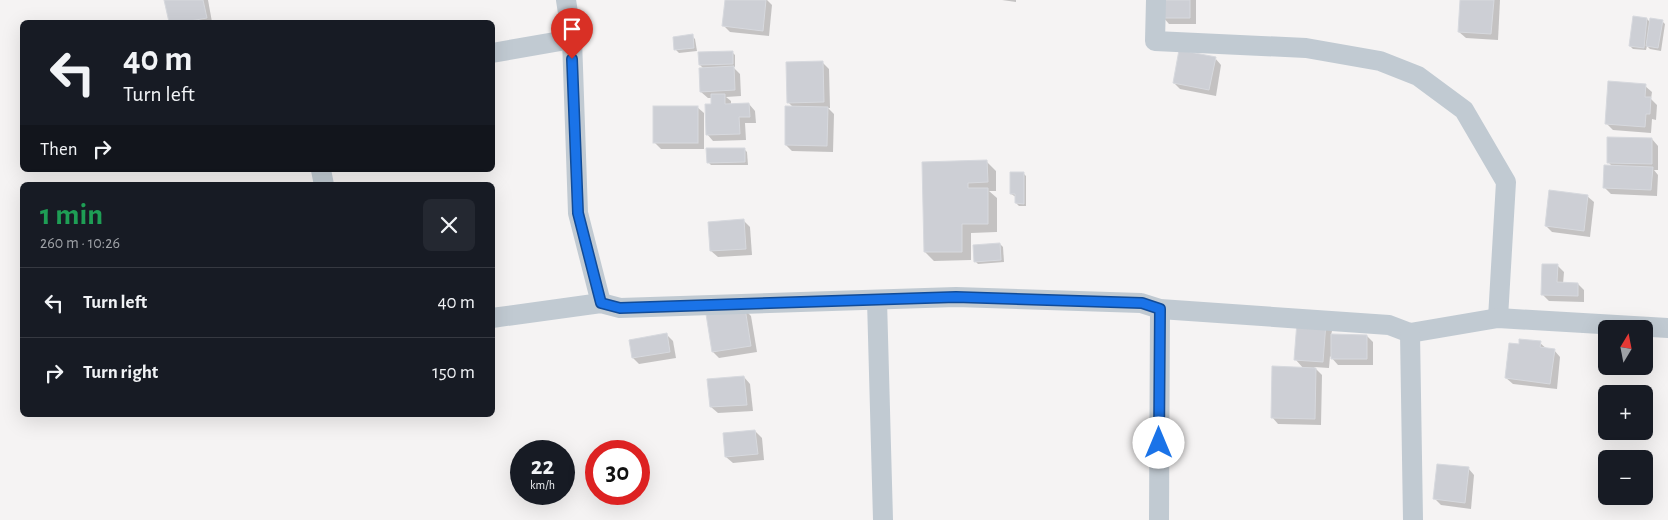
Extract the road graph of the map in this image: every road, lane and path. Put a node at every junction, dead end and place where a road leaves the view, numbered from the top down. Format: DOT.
graph roads {
  1 [pos="566,0"];
  2 [pos="1156,0"];
  3 [pos="572,39"];
  4 [pos="495,52"];
  5 [pos="877,300"];
  6 [pos="601,303"];
  7 [pos="1160,309"];
  8 [pos="495,318"];
  9 [pos="1498,318"];
  10 [pos="1668,328"];
  11 [pos="1410,333"];
  12 [pos="883,520"];
  13 [pos="1158,520"];
  14 [pos="1413,520"];
  1 -- 3 [label="street"];
  2 -- 9 [label="street"];
  3 -- 4 [label="street"];
  3 -- 6 [label="street"];
  5 -- 6 [label="street"];
  5 -- 7 [label="street"];
  5 -- 12 [label="street"];
  6 -- 8 [label="street"];
  7 -- 11 [label="street"];
  7 -- 13 [label="street"];
  9 -- 10 [label="street"];
  9 -- 11 [label="street"];
  11 -- 14 [label="street"];
}
